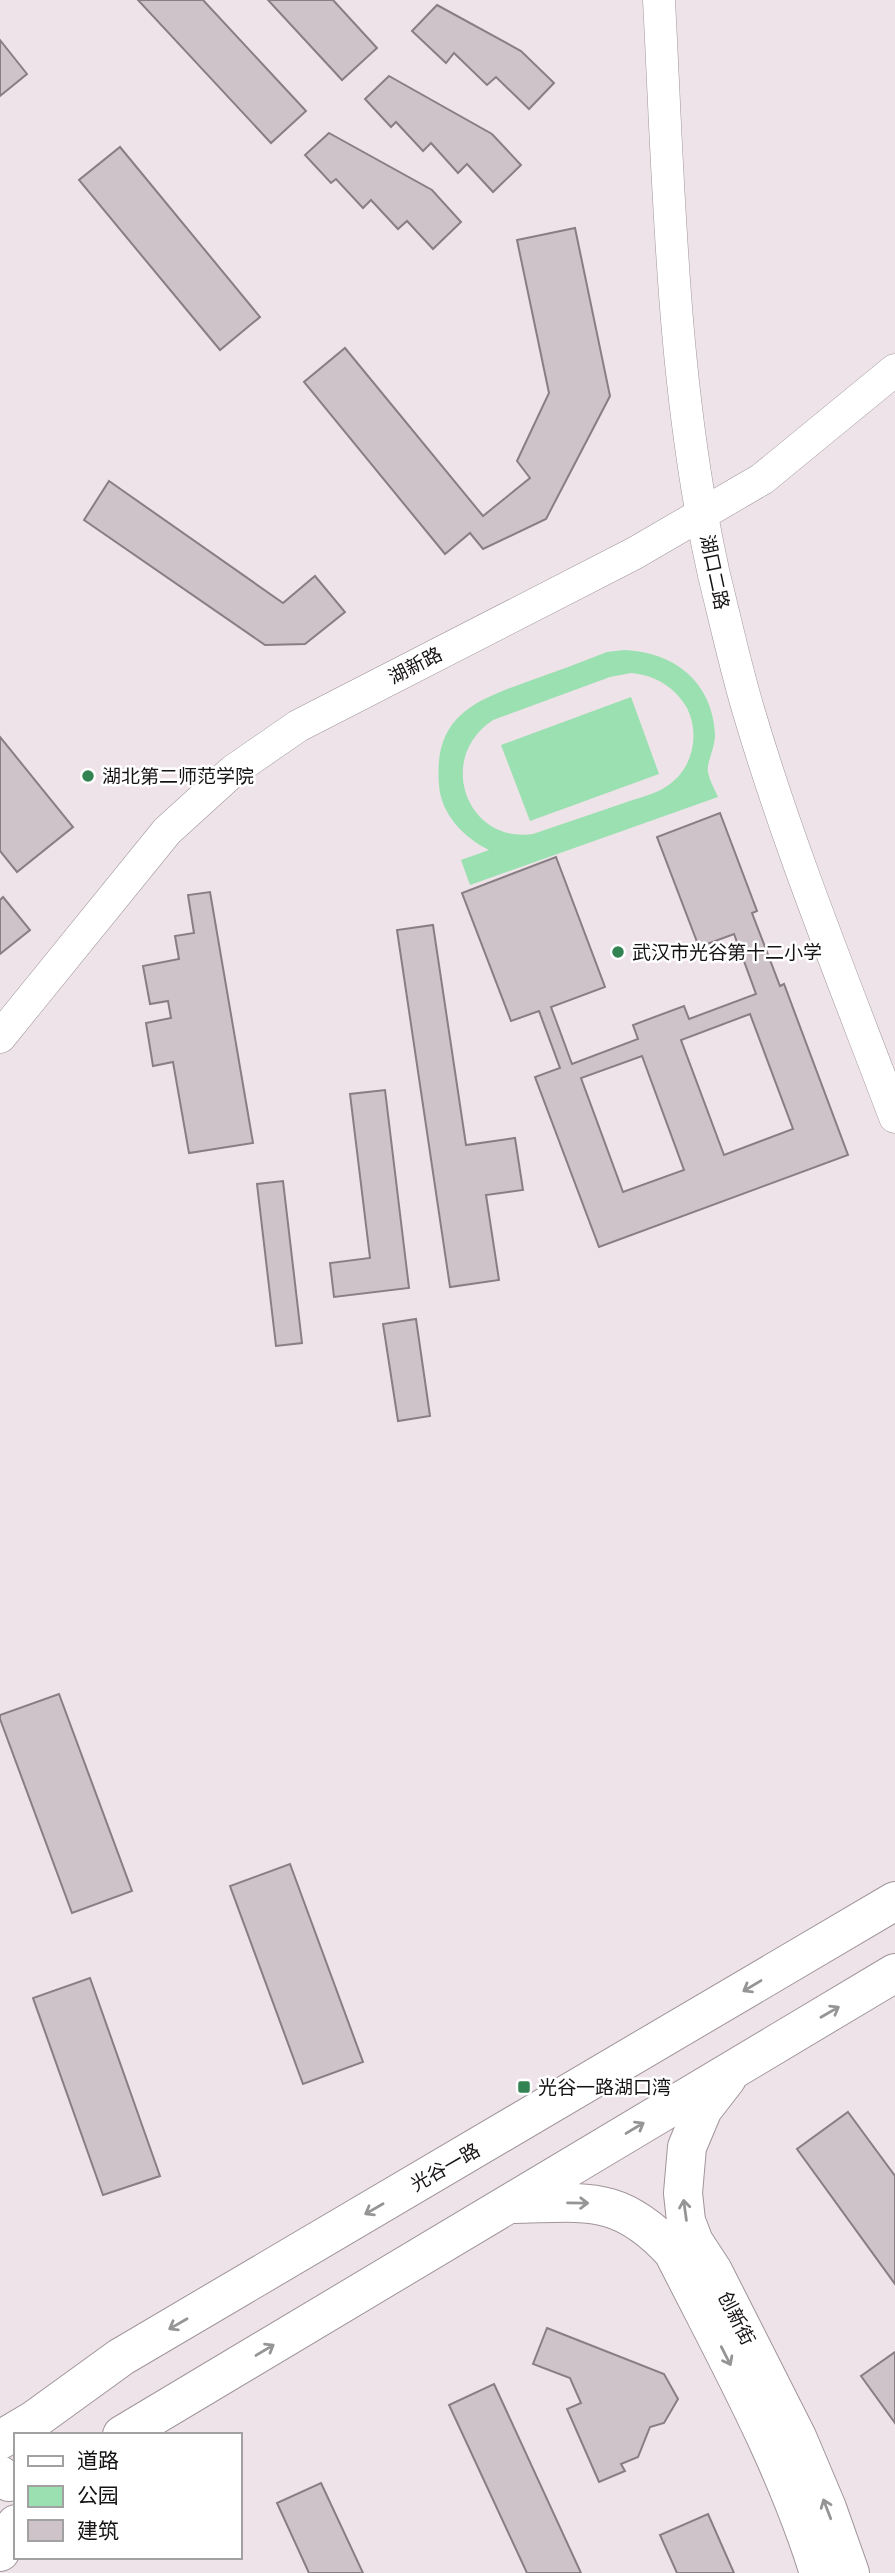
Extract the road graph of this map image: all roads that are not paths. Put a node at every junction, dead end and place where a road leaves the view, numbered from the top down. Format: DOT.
graph roads {
  1 [pos="659,0"];
  2 [pos="895,370"];
  3 [pos="703,513"];
  4 [pos="0,1037"];
  5 [pos="895,1117"];
  6 [pos="895,1901"];
  7 [pos="895,1973"];
  8 [pos="736,2067"];
  9 [pos="510,2204"];
  10 [pos="18,2431"];
  11 [pos="125,2433"];
  12 [pos="14,2438"];
  13 [pos="0,2440"];
  14 [pos="0,2463"];
  15 [pos="14,2528"];
  16 [pos="0,2552"];
  17 [pos="819,2573"];
  18 [pos="850,2573"];
  1 -- 3 [label="street, 湖口二路"];
  2 -- 3 [label="street, 湖新路"];
  3 -- 4 [label="street, 湖新路"];
  3 -- 5 [label="street, 湖口二路"];
  6 -- 10 [label="main road, 光谷一路, one-way"];
  8 -- 7 [label="main road, one-way"];
  9 -- 8 [label="main road, one-way"];
  18 -- 8 [label="main road, 创新街, one-way"];
  11 -- 9 [label="main road, one-way"];
  9 -- 17 [label="main road, 创新街, one-way"];
  10 -- 13 [label="main road, 光谷一路"];
  12 -- 14 [label="main road"];
  15 -- 16 [label="main road"];
}
